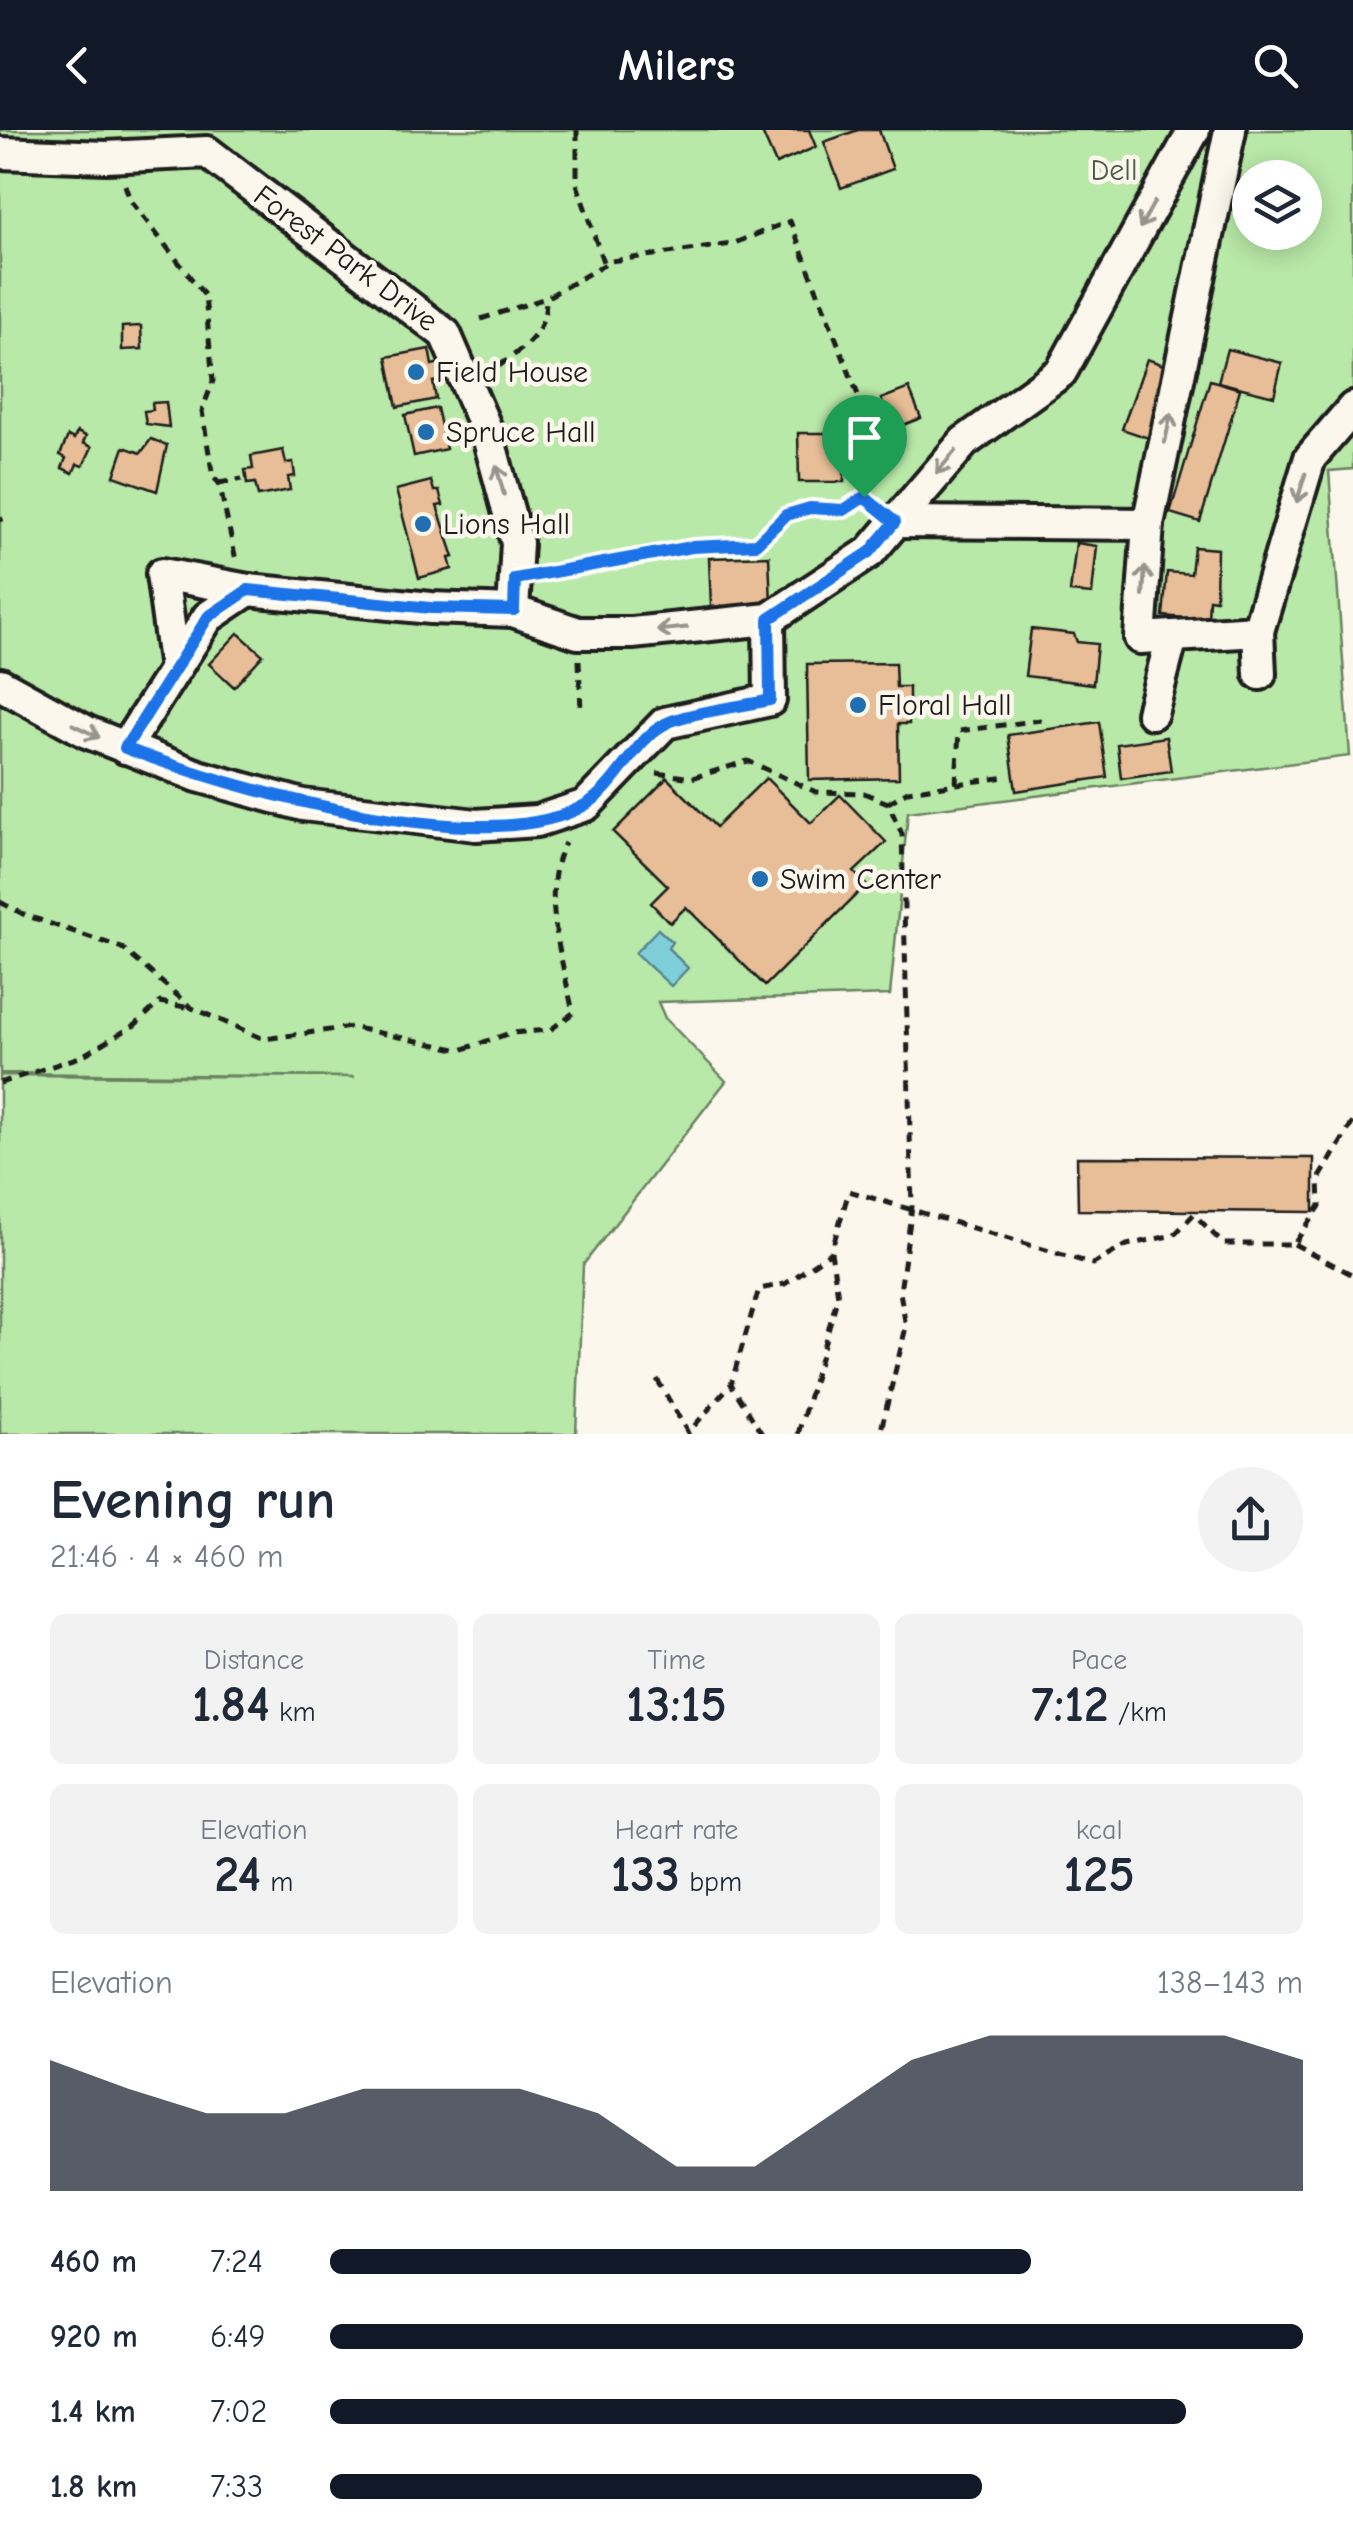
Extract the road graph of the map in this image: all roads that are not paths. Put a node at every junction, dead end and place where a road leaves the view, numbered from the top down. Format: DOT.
graph roads {
  1 [pos="1194,130"];
  2 [pos="1230,130"];
  3 [pos="0,153"];
  4 [pos="1353,408"];
  5 [pos="895,522"];
  6 [pos="1148,524"];
  7 [pos="248,590"];
  8 [pos="514,610"];
  9 [pos="769,619"];
  10 [pos="1258,631"];
  11 [pos="1172,636"];
  12 [pos="176,669"];
  13 [pos="1260,674"];
  14 [pos="0,684"];
  15 [pos="1152,713"];
  16 [pos="125,748"];
  1 -- 5 [label="lane, one-way"];
  6 -- 2 [label="lane, one-way"];
  8 -- 3 [label="lane, Forest Park Drive, one-way"];
  4 -- 10 [label="lane, one-way"];
  5 -- 6 [label="lane"];
  5 -- 9 [label="lane"];
  11 -- 6 [label="lane, one-way"];
  7 -- 8 [label="lane"];
  7 -- 12 [label="lane"];
  7 -- 12 [label="lane"];
  9 -- 8 [label="lane, one-way"];
  9 -- 16 [label="lane"];
  10 -- 11 [label="lane"];
  10 -- 13 [label="lane"];
  11 -- 15 [label="lane"];
  12 -- 16 [label="lane"];
  14 -- 16 [label="lane, one-way"];
}
